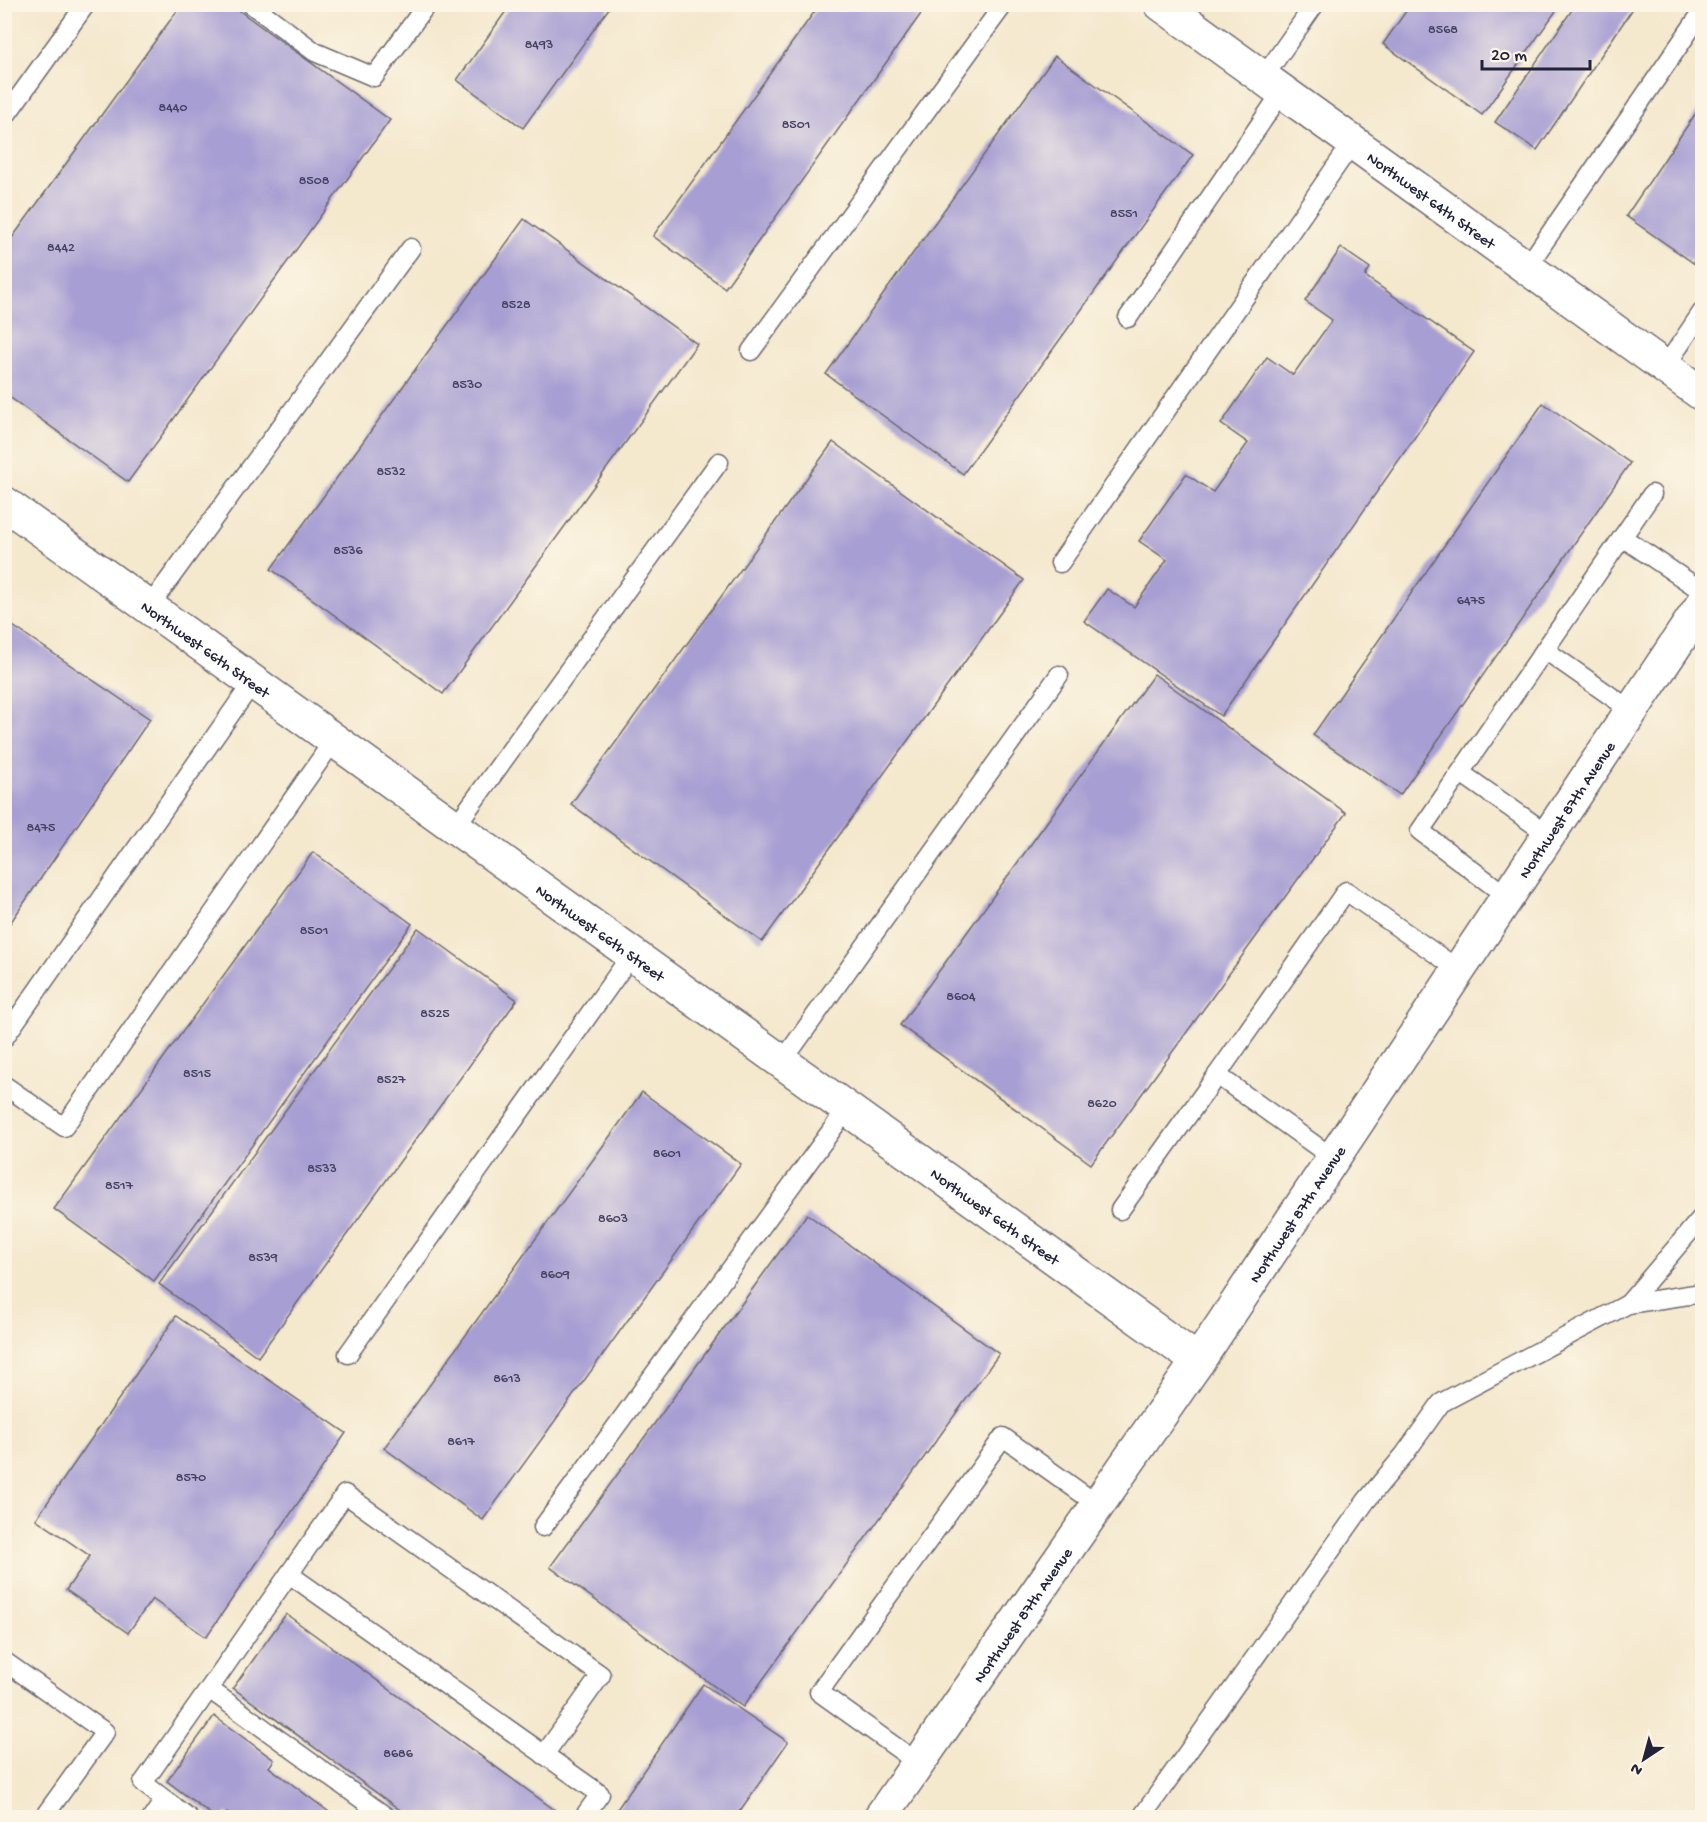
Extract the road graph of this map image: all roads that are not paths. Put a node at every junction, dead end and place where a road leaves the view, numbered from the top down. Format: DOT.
graph roads {
  1 [pos="86,4"];
  2 [pos="251,4"];
  3 [pos="427,4"];
  4 [pos="1004,4"];
  5 [pos="1161,4"];
  6 [pos="1316,4"];
  7 [pos="1702,12"];
  8 [pos="1273,85"];
  9 [pos="4,118"];
  10 [pos="1353,142"];
  11 [pos="411,248"];
  12 [pos="1527,267"];
  13 [pos="1702,312"];
  14 [pos="1128,318"];
  15 [pos="751,351"];
  16 [pos="1665,367"];
  17 [pos="1702,394"];
  18 [pos="719,462"];
  19 [pos="1652,494"];
  20 [pos="9,515"];
  21 [pos="1622,537"];
  22 [pos="1060,564"];
  23 [pos="1702,591"];
  24 [pos="1702,605"];
  25 [pos="150,607"];
  26 [pos="1545,650"];
  27 [pos="1059,675"];
  28 [pos="253,682"];
  29 [pos="1632,711"];
  30 [pos="334,740"];
  31 [pos="1461,773"];
  32 [pos="455,827"];
  33 [pos="1549,835"];
  34 [pos="1508,897"];
  35 [pos="632,954"];
  36 [pos="1459,970"];
  37 [pos="4,1038"];
  38 [pos="782,1062"];
  39 [pos="1217,1075"];
  40 [pos="4,1085"];
  41 [pos="847,1109"];
  42 [pos="1333,1158"];
  43 [pos="1120,1210"];
  44 [pos="1702,1217"];
  45 [pos="1702,1293"];
  46 [pos="1628,1304"];
  47 [pos="348,1354"];
  48 [pos="1198,1361"];
  49 [pos="1098,1505"];
  50 [pos="543,1527"];
  51 [pos="289,1574"];
  52 [pos="4,1661"];
  53 [pos="210,1689"];
  54 [pos="544,1755"];
  55 [pos="918,1763"];
  56 [pos="164,1800"];
  57 [pos="43,1818"];
  58 [pos="152,1818"];
  59 [pos="189,1818"];
  60 [pos="387,1818"];
  61 [pos="583,1818"];
  62 [pos="880,1818"];
  63 [pos="1141,1818"];
  1 -- 9 [label="lane"];
  2 -- 3 [label="lane"];
  4 -- 15 [label="lane"];
  5 -- 8 [label="street, Northwest 64th Street"];
  6 -- 8 [label="lane"];
  7 -- 12 [label="lane"];
  8 -- 10 [label="street, Northwest 64th Street"];
  8 -- 14 [label="lane"];
  10 -- 12 [label="street, Northwest 64th Street"];
  10 -- 22 [label="lane"];
  11 -- 25 [label="lane"];
  12 -- 16 [label="street, Northwest 64th Street"];
  13 -- 16 [label="lane"];
  16 -- 17 [label="street, Northwest 64th Street"];
  18 -- 32 [label="lane"];
  19 -- 21 [label="lane"];
  20 -- 25 [label="street, Northwest 66th Street"];
  21 -- 23 [label="lane"];
  21 -- 26 [label="lane"];
  24 -- 29 [label="street, Northwest 87th Avenue"];
  25 -- 28 [label="street, Northwest 66th Street"];
  26 -- 29 [label="lane"];
  26 -- 31 [label="lane"];
  27 -- 38 [label="lane"];
  28 -- 30 [label="street, Northwest 66th Street"];
  28 -- 37 [label="lane"];
  29 -- 33 [label="street, Northwest 87th Avenue"];
  30 -- 32 [label="street, Northwest 66th Street"];
  30 -- 40 [label="lane"];
  31 -- 33 [label="lane"];
  31 -- 34 [label="lane"];
  32 -- 35 [label="street, Northwest 66th Street"];
  33 -- 34 [label="street, Northwest 87th Avenue"];
  34 -- 36 [label="street, Northwest 87th Avenue"];
  35 -- 38 [label="street, Northwest 66th Street"];
  35 -- 47 [label="lane"];
  36 -- 39 [label="lane"];
  36 -- 42 [label="street, Northwest 87th Avenue"];
  38 -- 41 [label="street, Northwest 66th Street"];
  39 -- 42 [label="lane"];
  39 -- 43 [label="lane"];
  41 -- 48 [label="street, Northwest 66th Street"];
  41 -- 50 [label="lane"];
  42 -- 48 [label="street, Northwest 87th Avenue"];
  44 -- 46 [label="lane"];
  45 -- 46 [label="lane"];
  46 -- 63 [label="lane"];
  48 -- 49 [label="street, Northwest 87th Avenue"];
  49 -- 55 [label="street, Northwest 87th Avenue"];
  49 -- 55 [label="lane"];
  51 -- 53 [label="lane"];
  51 -- 54 [label="lane"];
  51 -- 54 [label="lane"];
  52 -- 57 [label="lane"];
  53 -- 56 [label="lane"];
  53 -- 60 [label="lane"];
  54 -- 61 [label="lane"];
  55 -- 62 [label="street, Northwest 87th Avenue"];
  56 -- 58 [label="lane"];
  56 -- 59 [label="lane"];
}
